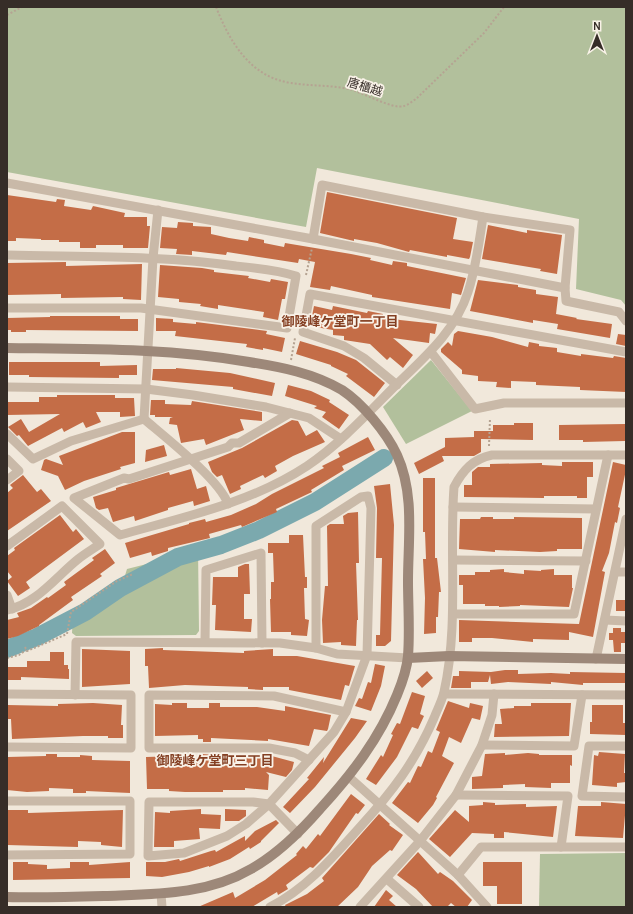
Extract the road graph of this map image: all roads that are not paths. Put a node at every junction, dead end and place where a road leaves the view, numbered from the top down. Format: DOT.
graph roads {
  1 [pos="7,183"];
  2 [pos="158,210"];
  3 [pos="483,217"];
  4 [pos="313,239"];
  5 [pos="7,255"];
  6 [pos="153,258"];
  7 [pos="473,270"];
  8 [pos="566,288"];
  9 [pos="7,308"];
  10 [pos="150,308"];
  11 [pos="454,321"];
  12 [pos="626,321"];
  13 [pos="7,348"];
  14 [pos="148,350"];
  15 [pos="431,352"];
  16 [pos="626,352"];
  17 [pos="397,385"];
  18 [pos="7,387"];
  19 [pos="146,389"];
  20 [pos="626,403"];
  21 [pos="290,413"];
  22 [pos="368,415"];
  23 [pos="144,419"];
  24 [pos="7,434"];
  25 [pos="341,439"];
  26 [pos="608,455"];
  27 [pos="626,455"];
  28 [pos="7,459"];
  29 [pos="191,460"];
  30 [pos="7,480"];
  31 [pos="228,504"];
  32 [pos="453,507"];
  33 [pos="596,509"];
  34 [pos="626,519"];
  35 [pos="7,546"];
  36 [pos="453,560"];
  37 [pos="586,561"];
  38 [pos="615,572"];
  39 [pos="626,572"];
  40 [pos="7,594"];
  41 [pos="10,610"];
  42 [pos="453,614"];
  43 [pos="605,620"];
  44 [pos="626,621"];
  45 [pos="205,642"];
  46 [pos="262,642"];
  47 [pos="316,648"];
  48 [pos="367,655"];
  49 [pos="449,656"];
  50 [pos="408,658"];
  51 [pos="596,659"];
  52 [pos="626,659"];
  53 [pos="7,694"];
  54 [pos="75,694"];
  55 [pos="444,694"];
  56 [pos="494,694"];
  57 [pos="582,695"];
  58 [pos="626,695"];
  59 [pos="346,712"];
  60 [pos="482,745"];
  61 [pos="626,746"];
  62 [pos="7,747"];
  63 [pos="309,760"];
  64 [pos="349,777"];
  65 [pos="456,795"];
  66 [pos="626,796"];
  67 [pos="7,801"];
  68 [pos="269,804"];
  69 [pos="380,805"];
  70 [pos="298,834"];
  71 [pos="420,840"];
  72 [pos="561,847"];
  73 [pos="626,847"];
  74 [pos="7,855"];
  75 [pos="458,875"];
  76 [pos="387,879"];
  77 [pos="161,894"];
  78 [pos="7,897"];
  79 [pos="162,907"];
  80 [pos="270,907"];
  81 [pos="360,907"];
  82 [pos="419,907"];
  83 [pos="487,907"];
  1 -- 2 [label="street"];
  2 -- 4 [label="street"];
  2 -- 6 [label="street"];
  3 -- 4 [label="street"];
  3 -- 7 [label="street"];
  3 -- 8 [label="street"];
  4 -- 7 [label="street"];
  5 -- 6 [label="street"];
  6 -- 10 [label="street"];
  6 -- 10 [label="street"];
  7 -- 8 [label="street"];
  7 -- 11 [label="street"];
  8 -- 12 [label="street"];
  9 -- 10 [label="street"];
  10 -- 14 [label="street"];
  11 -- 15 [label="street"];
  11 -- 16 [label="street"];
  11 -- 17 [label="street"];
  13 -- 14 [label="street"];
  14 -- 19 [label="street"];
  14 -- 22 [label="street"];
  15 -- 17 [label="street"];
  15 -- 20 [label="street"];
  17 -- 22 [label="street"];
  18 -- 19 [label="street"];
  19 -- 21 [label="street"];
  19 -- 23 [label="street"];
  21 -- 25 [label="street"];
  21 -- 29 [label="street"];
  22 -- 25 [label="street"];
  22 -- 50 [label="street"];
  23 -- 24 [label="street"];
  23 -- 29 [label="street"];
  25 -- 31 [label="street"];
  26 -- 27 [label="street"];
  26 -- 32 [label="street"];
  26 -- 33 [label="street"];
  28 -- 30 [label="street"];
  29 -- 31 [label="street"];
  29 -- 31 [label="street"];
  32 -- 33 [label="street"];
  32 -- 36 [label="street"];
  33 -- 37 [label="street"];
  34 -- 38 [label="street"];
  35 -- 41 [label="street"];
  36 -- 37 [label="street"];
  36 -- 42 [label="street"];
  37 -- 42 [label="street"];
  38 -- 39 [label="street"];
  38 -- 43 [label="street"];
  40 -- 41 [label="street"];
  42 -- 49 [label="street"];
  43 -- 44 [label="street"];
  43 -- 51 [label="street"];
  45 -- 46 [label="street"];
  45 -- 46 [label="street"];
  45 -- 54 [label="street"];
  46 -- 47 [label="street"];
  47 -- 48 [label="street"];
  47 -- 48 [label="street"];
  48 -- 50 [label="street"];
  48 -- 59 [label="street"];
  49 -- 50 [label="street"];
  49 -- 51 [label="street"];
  49 -- 55 [label="street"];
  50 -- 64 [label="street"];
  51 -- 52 [label="street"];
  53 -- 54 [label="street"];
  54 -- 62 [label="street"];
  55 -- 56 [label="street"];
  55 -- 69 [label="street"];
  56 -- 57 [label="street"];
  56 -- 60 [label="street"];
  57 -- 58 [label="street"];
  57 -- 60 [label="street"];
  59 -- 63 [label="street"];
  59 -- 63 [label="street"];
  60 -- 65 [label="street"];
  61 -- 66 [label="street"];
  63 -- 68 [label="street"];
  64 -- 69 [label="street"];
  64 -- 70 [label="street"];
  65 -- 71 [label="street"];
  65 -- 72 [label="street"];
  67 -- 74 [label="street"];
  68 -- 68 [label="street"];
  68 -- 70 [label="street"];
  69 -- 71 [label="street"];
  69 -- 80 [label="street"];
  70 -- 77 [label="street"];
  71 -- 75 [label="street"];
  71 -- 76 [label="street"];
  72 -- 73 [label="street"];
  72 -- 75 [label="street"];
  75 -- 83 [label="street"];
  76 -- 81 [label="street"];
  76 -- 82 [label="street"];
  77 -- 78 [label="street"];
  77 -- 79 [label="street"];
}
